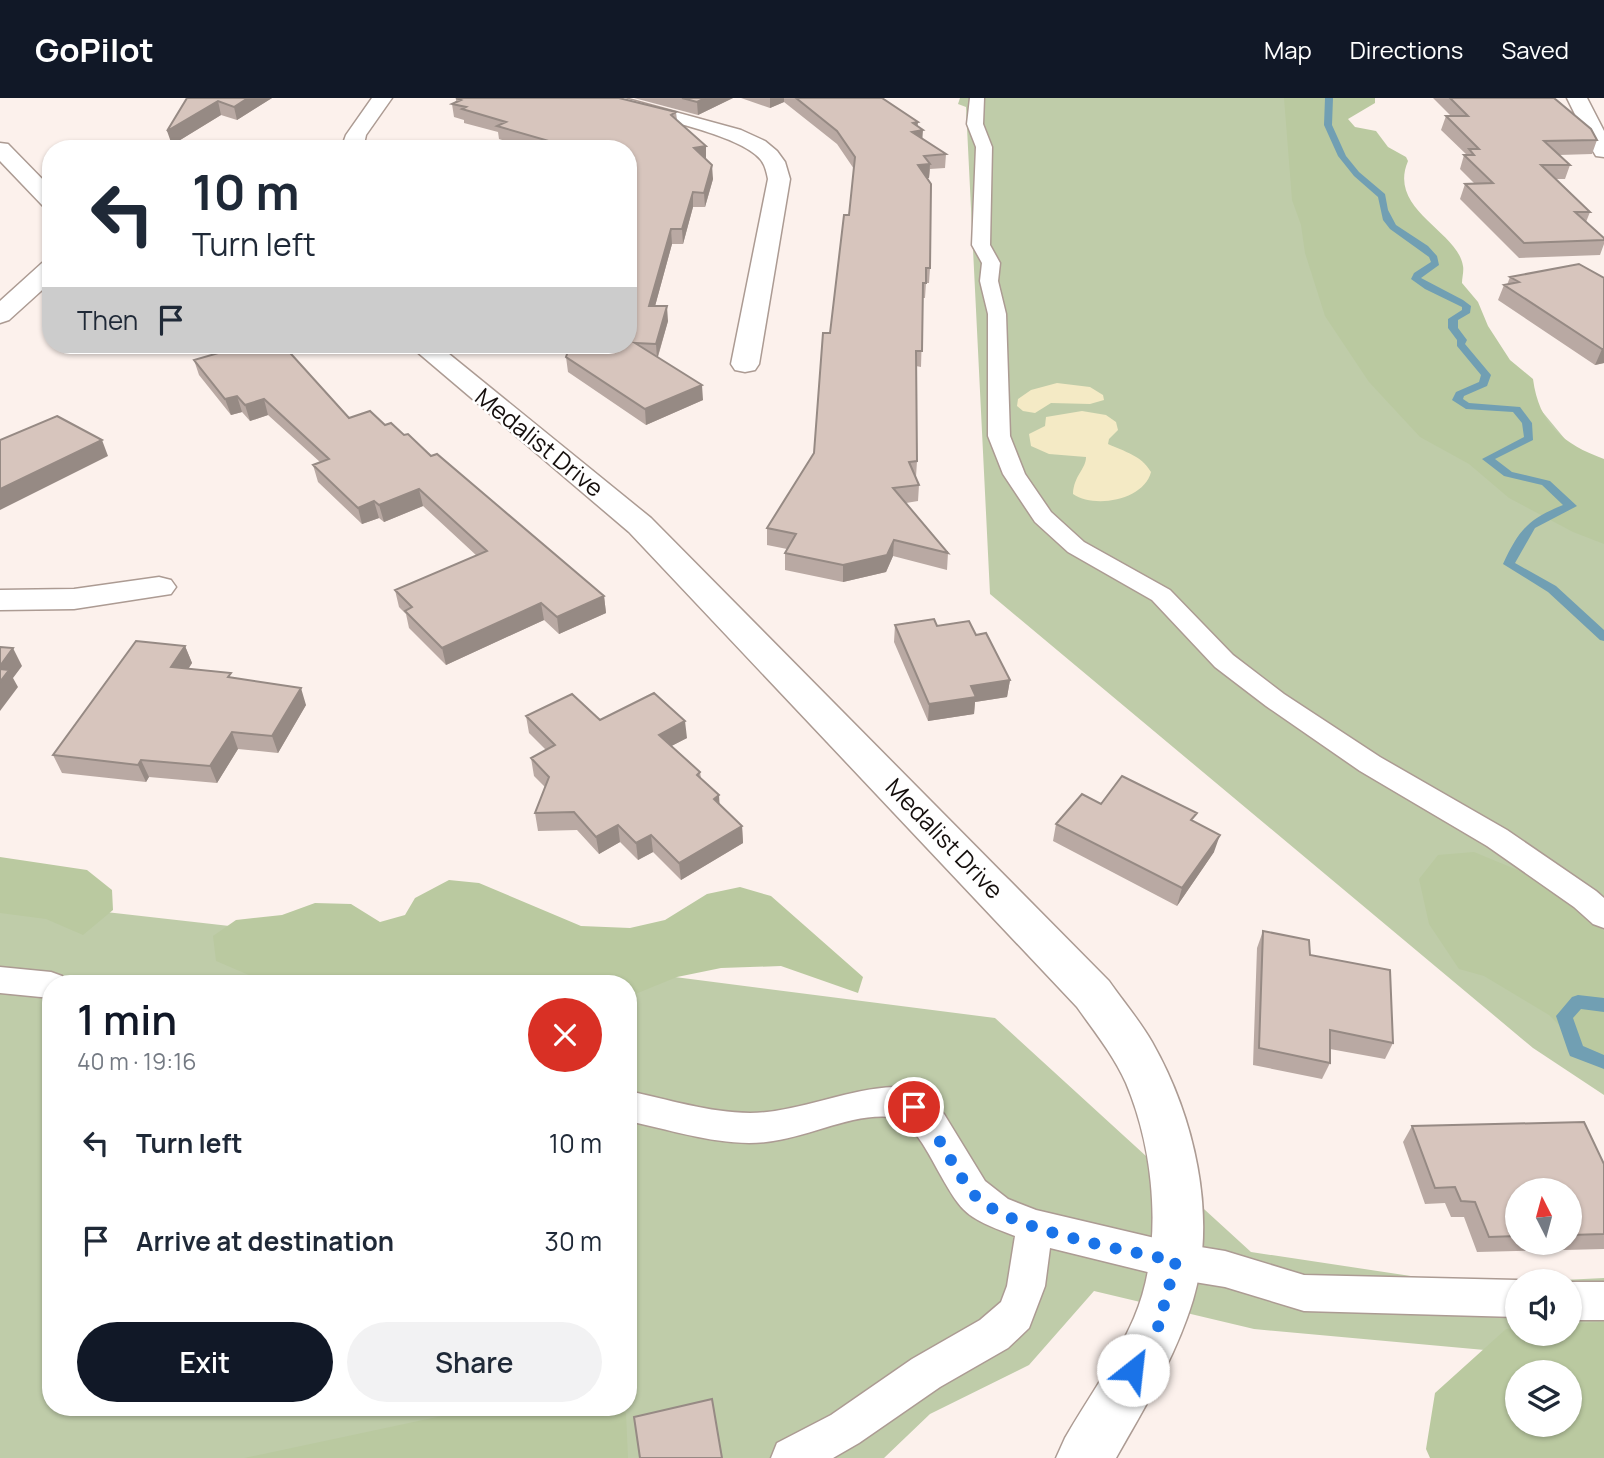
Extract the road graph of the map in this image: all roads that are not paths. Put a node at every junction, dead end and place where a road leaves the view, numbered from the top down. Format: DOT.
graph roads {
  1 [pos="382,98"];
  2 [pos="601,98"];
  3 [pos="977,98"];
  4 [pos="1577,98"];
  5 [pos="355,140"];
  6 [pos="0,149"];
  7 [pos="1604,149"];
  8 [pos="42,192"];
  9 [pos="42,276"];
  10 [pos="0,315"];
  11 [pos="433,354"];
  12 [pos="745,364"];
  13 [pos="159,587"];
  14 [pos="0,600"];
  15 [pos="1604,916"];
  16 [pos="0,980"];
  17 [pos="42,984"];
  18 [pos="637,1108"];
  19 [pos="1035,1227"];
  20 [pos="1176,1261"];
  21 [pos="1505,1299"];
  22 [pos="1582,1301"];
  23 [pos="1604,1301"];
  24 [pos="792,1458"];
  25 [pos="1085,1458"];
  1 -- 5 [label="street"];
  2 -- 12 [label="street"];
  3 -- 15 [label="lane"];
  4 -- 7 [label="street"];
  6 -- 8 [label="street"];
  9 -- 10 [label="street"];
  11 -- 20 [label="street, Medalist Drive"];
  13 -- 14 [label="street"];
  16 -- 17 [label="lane"];
  18 -- 19 [label="lane"];
  19 -- 20 [label="lane"];
  19 -- 24 [label="lane"];
  20 -- 21 [label="lane"];
  20 -- 25 [label="street, Medalist Drive"];
  22 -- 23 [label="lane"];
}
